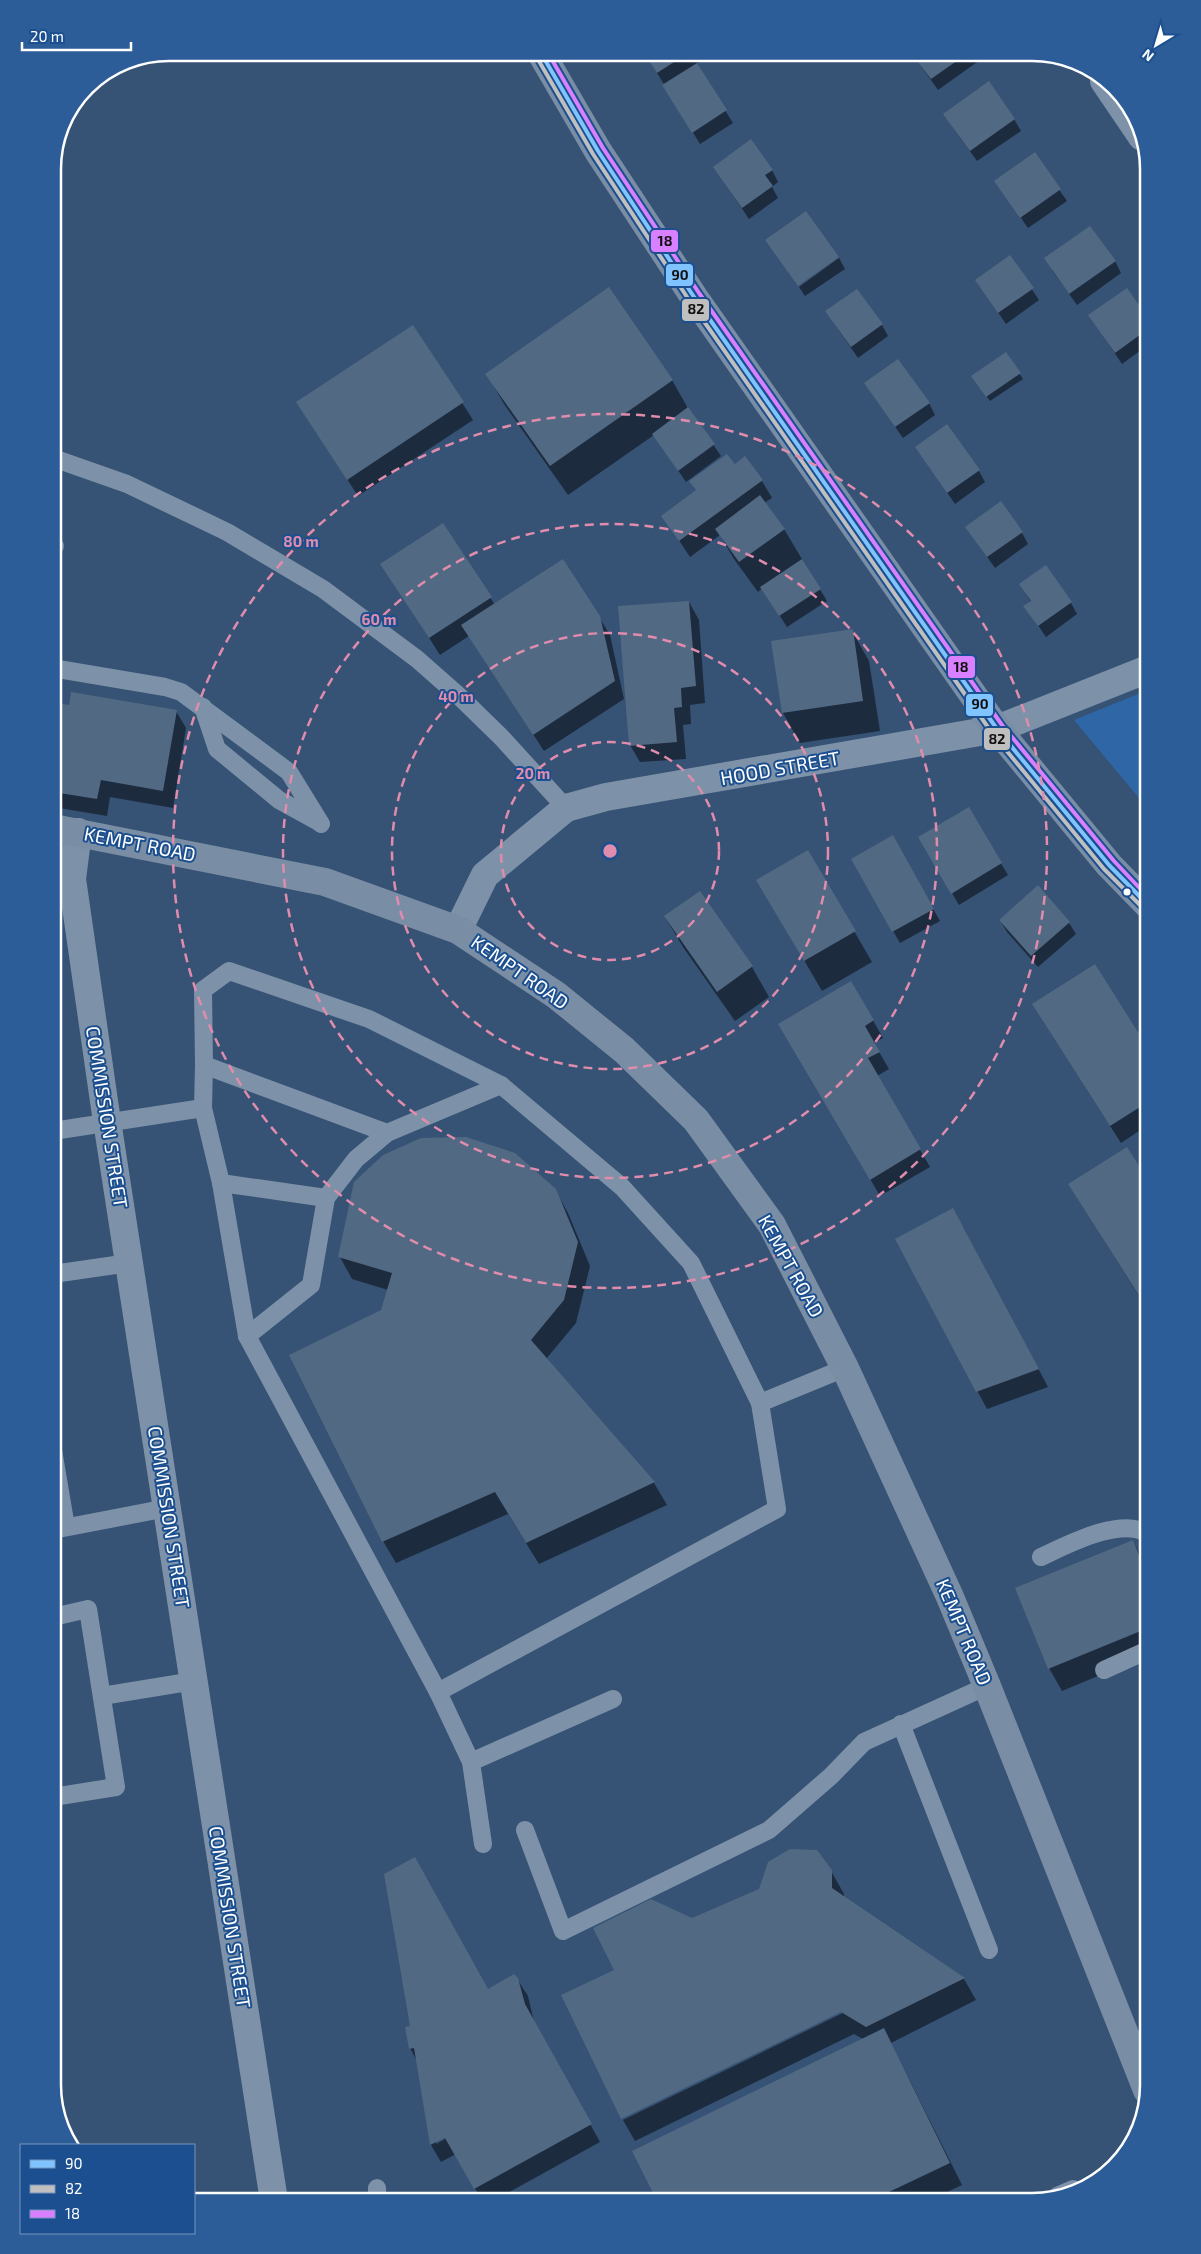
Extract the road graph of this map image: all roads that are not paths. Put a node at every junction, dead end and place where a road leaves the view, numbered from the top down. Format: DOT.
graph roads {
  1 [pos="546,61"];
  2 [pos="61,461"];
  3 [pos="61,670"];
  4 [pos="1140,672"];
  5 [pos="203,707"];
  6 [pos="997,729"];
  7 [pos="566,808"];
  8 [pos="65,830"];
  9 [pos="1140,897"];
  10 [pos="458,930"];
  11 [pos="204,1065"];
  12 [pos="501,1084"];
  13 [pos="203,1108"];
  14 [pos="108,1123"];
  15 [pos="61,1130"];
  16 [pos="387,1132"];
  17 [pos="221,1183"];
  18 [pos="326,1198"];
  19 [pos="129,1263"];
  20 [pos="61,1273"];
  21 [pos="247,1336"];
  22 [pos="846,1368"];
  23 [pos="760,1403"];
  24 [pos="167,1508"];
  25 [pos="61,1529"];
  26 [pos="1140,1529"];
  27 [pos="1041,1556"];
  28 [pos="61,1615"];
  29 [pos="1140,1654"];
  30 [pos="1104,1670"];
  31 [pos="194,1681"];
  32 [pos="987,1686"];
  33 [pos="438,1692"];
  34 [pos="102,1696"];
  35 [pos="613,1698"];
  36 [pos="901,1724"];
  37 [pos="471,1762"];
  38 [pos="61,1796"];
  39 [pos="525,1830"];
  40 [pos="483,1844"];
  41 [pos="989,1950"];
  42 [pos="1140,2072"];
  43 [pos="273,2193"];
  1 -- 6 [label="street"];
  2 -- 7 [label="lane"];
  3 -- 5 [label="lane"];
  4 -- 6 [label="street, HOOD STREET"];
  5 -- 5 [label="lane"];
  6 -- 7 [label="street, HOOD STREET"];
  6 -- 9 [label="street"];
  7 -- 10 [label="street, HOOD STREET"];
  8 -- 10 [label="street, KEMPT ROAD"];
  8 -- 14 [label="street, COMMISSION STREET"];
  10 -- 22 [label="street, KEMPT ROAD"];
  11 -- 12 [label="lane"];
  11 -- 13 [label="lane"];
  11 -- 16 [label="lane"];
  12 -- 16 [label="lane"];
  12 -- 23 [label="lane"];
  13 -- 14 [label="lane"];
  13 -- 17 [label="lane"];
  14 -- 15 [label="lane"];
  14 -- 19 [label="street, COMMISSION STREET"];
  16 -- 18 [label="lane"];
  17 -- 18 [label="lane"];
  17 -- 21 [label="lane"];
  18 -- 21 [label="lane"];
  19 -- 20 [label="lane"];
  19 -- 24 [label="street, COMMISSION STREET"];
  21 -- 33 [label="lane"];
  22 -- 23 [label="lane"];
  22 -- 32 [label="street, KEMPT ROAD"];
  23 -- 33 [label="lane"];
  24 -- 25 [label="lane"];
  24 -- 31 [label="street, COMMISSION STREET"];
  26 -- 27 [label="lane"];
  28 -- 34 [label="lane"];
  29 -- 30 [label="lane"];
  31 -- 34 [label="lane"];
  31 -- 43 [label="street, COMMISSION STREET"];
  32 -- 36 [label="lane"];
  32 -- 42 [label="street, KEMPT ROAD"];
  33 -- 37 [label="lane"];
  34 -- 38 [label="lane"];
  35 -- 37 [label="lane"];
  36 -- 39 [label="lane"];
  36 -- 41 [label="lane"];
  37 -- 40 [label="lane"];
}
